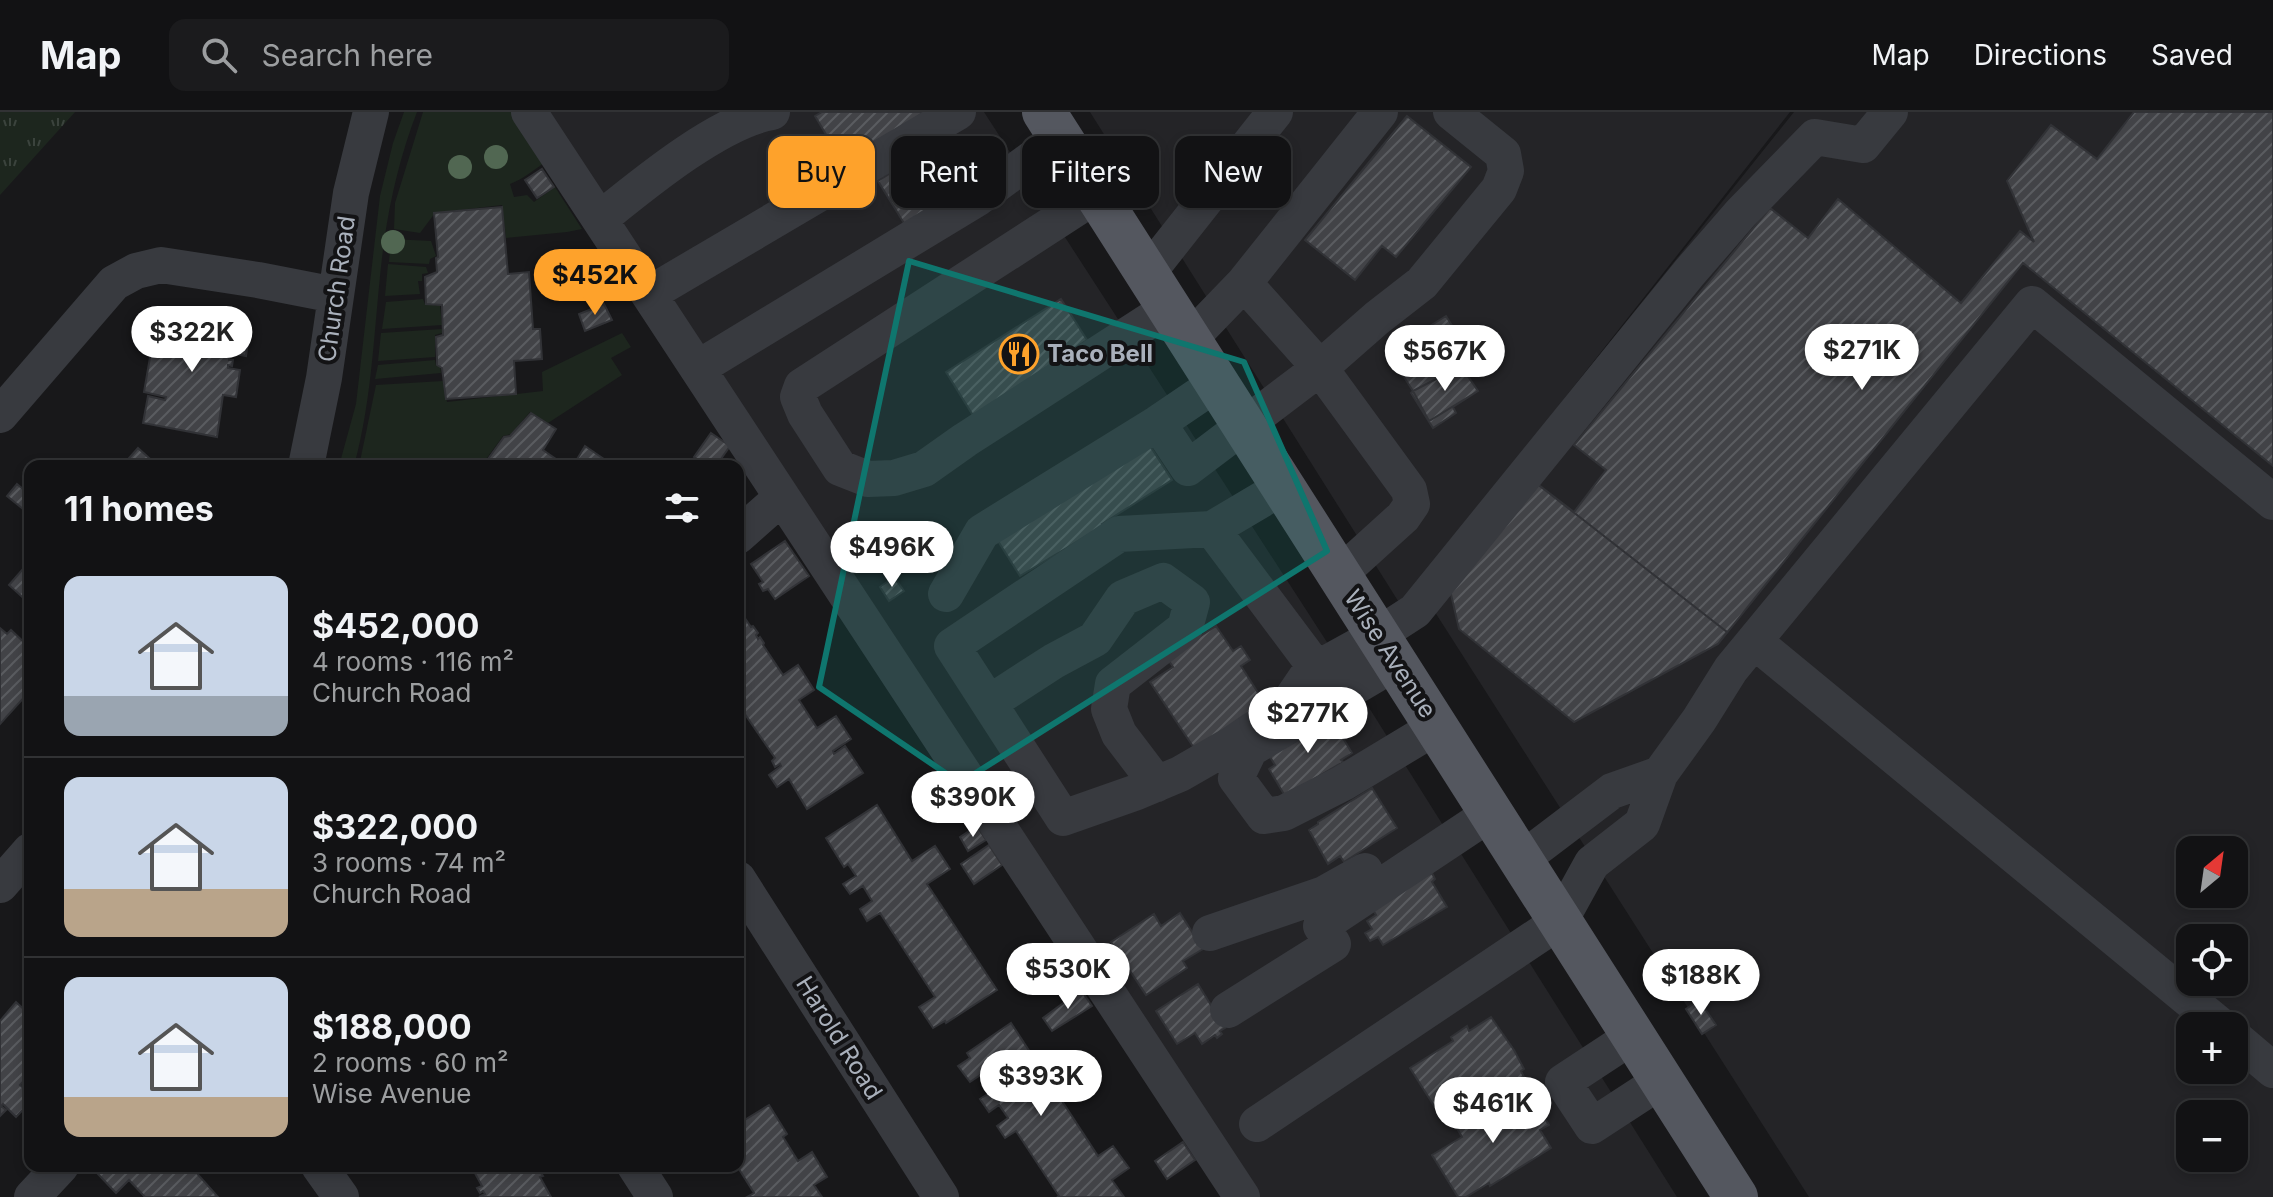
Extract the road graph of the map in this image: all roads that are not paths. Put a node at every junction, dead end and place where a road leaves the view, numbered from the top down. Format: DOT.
graph roads {
  1 [pos="371,112"];
  2 [pos="529,112"];
  3 [pos="772,112"];
  4 [pos="958,112"];
  5 [pos="1275,112"];
  6 [pos="1380,112"];
  7 [pos="1451,112"];
  8 [pos="1890,112"];
  9 [pos="1052,125"];
  10 [pos="1077,208"];
  11 [pos="1105,208"];
  12 [pos="600,219"];
  13 [pos="1244,283"];
  14 [pos="649,294"];
  15 [pos="335,295"];
  16 [pos="1168,307"];
  17 [pos="698,368"];
  18 [pos="1320,368"];
  19 [pos="1217,383"];
  20 [pos="0,415"];
  21 [pos="1158,423"];
  22 [pos="1244,426"];
  23 [pos="307,460"];
  24 [pos="1283,487"];
  25 [pos="782,497"];
  26 [pos="2273,502"];
  27 [pos="1212,529"];
  28 [pos="744,531"];
  29 [pos="1339,575"];
  30 [pos="946,594"];
  31 [pos="1754,641"];
  32 [pos="1386,649"];
  33 [pos="1316,668"];
  34 [pos="989,703"];
  35 [pos="1436,727"];
  36 [pos="1660,774"];
  37 [pos="1157,784"];
  38 [pos="1485,803"];
  39 [pos="1521,860"];
  40 [pos="744,888"];
  41 [pos="1560,921"];
  42 [pos="1210,933"];
  43 [pos="1228,1010"];
  44 [pos="2204,1012"];
  45 [pos="1633,1036"];
  46 [pos="2248,1049"];
  47 [pos="2273,1070"];
  48 [pos="1661,1081"];
  49 [pos="1257,1124"];
  50 [pos="55,1172"];
  51 [pos="323,1172"];
  52 [pos="639,1172"];
  53 [pos="1726,1193"];
  54 [pos="32,1197"];
  55 [pos="341,1197"];
  56 [pos="655,1197"];
  57 [pos="941,1197"];
  58 [pos="1242,1197"];
  1 -- 15 [label="street, Church Road"];
  2 -- 12 [label="street"];
  3 -- 12 [label="street"];
  4 -- 14 [label="street"];
  5 -- 16 [label="street"];
  6 -- 13 [label="street"];
  7 -- 18 [label="street"];
  8 -- 32 [label="street"];
  9 -- 17 [label="street"];
  10 -- 16 [label="street"];
  11 -- 16 [label="main road, Wise Avenue"];
  12 -- 14 [label="street"];
  13 -- 16 [label="street"];
  13 -- 18 [label="street"];
  14 -- 17 [label="street"];
  15 -- 20 [label="street"];
  15 -- 23 [label="street, Church Road"];
  16 -- 19 [label="main road, Wise Avenue"];
  17 -- 25 [label="street"];
  18 -- 22 [label="street"];
  18 -- 29 [label="street"];
  19 -- 21 [label="street"];
  19 -- 22 [label="main road, Wise Avenue"];
  21 -- 22 [label="street"];
  21 -- 30 [label="street"];
  22 -- 24 [label="main road, Wise Avenue"];
  24 -- 27 [label="street"];
  24 -- 29 [label="main road, Wise Avenue"];
  25 -- 28 [label="street"];
  25 -- 58 [label="street"];
  26 -- 31 [label="street"];
  27 -- 33 [label="street"];
  27 -- 34 [label="street"];
  29 -- 32 [label="main road, Wise Avenue"];
  31 -- 36 [label="street"];
  31 -- 44 [label="street"];
  32 -- 33 [label="street"];
  32 -- 35 [label="main road, Wise Avenue"];
  32 -- 35 [label="street"];
  33 -- 37 [label="street"];
  34 -- 37 [label="street"];
  34 -- 37 [label="street"];
  35 -- 38 [label="main road, Wise Avenue"];
  36 -- 39 [label="street"];
  36 -- 41 [label="street"];
  38 -- 39 [label="main road, Wise Avenue"];
  38 -- 42 [label="street"];
  38 -- 43 [label="street"];
  39 -- 41 [label="main road, Wise Avenue"];
  40 -- 57 [label="street, Harold Road"];
  41 -- 45 [label="main road, Wise Avenue"];
  41 -- 49 [label="street"];
  45 -- 48 [label="main road, Wise Avenue"];
  45 -- 48 [label="street"];
  46 -- 47 [label="street"];
  48 -- 53 [label="main road, Wise Avenue"];
  50 -- 54 [label="street"];
  51 -- 55 [label="street"];
  52 -- 56 [label="street"];
}
